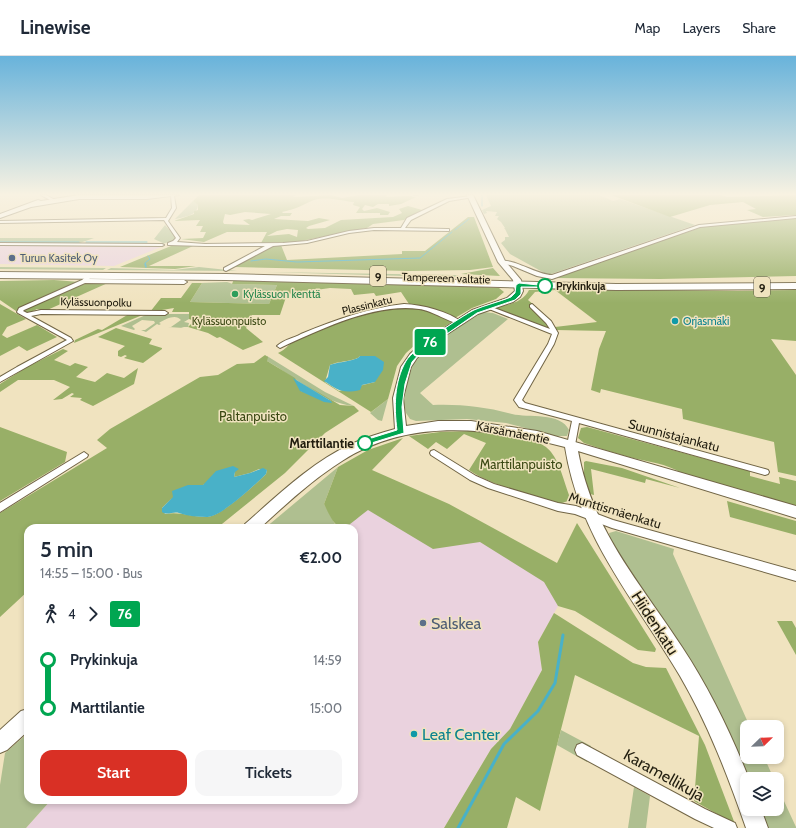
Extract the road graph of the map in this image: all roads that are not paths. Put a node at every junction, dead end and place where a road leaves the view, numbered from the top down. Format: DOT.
graph roads {
  1 [pos="173,231"];
  2 [pos="354,231"];
  3 [pos="487,231"];
  4 [pos="685,231"];
  5 [pos="172,243"];
  6 [pos="0,244"];
  7 [pos="273,244"];
  8 [pos="502,262"];
  9 [pos="226,269"];
  10 [pos="0,271"];
  11 [pos="0,275"];
  12 [pos="86,278"];
  13 [pos="796,278"];
  14 [pos="796,281"];
  15 [pos="184,282"];
  16 [pos="765,282"];
  17 [pos="518,283"];
  18 [pos="796,286"];
  19 [pos="532,306"];
  20 [pos="487,307"];
  21 [pos="166,313"];
  22 [pos="27,315"];
  23 [pos="460,323"];
  24 [pos="555,333"];
  25 [pos="280,346"];
  26 [pos="0,380"];
  27 [pos="576,421"];
  28 [pos="401,431"];
  29 [pos="571,445"];
  30 [pos="434,453"];
  31 [pos="84,455"];
  32 [pos="765,472"];
  33 [pos="0,508"];
  34 [pos="796,512"];
  35 [pos="591,517"];
  36 [pos="255,524"];
  37 [pos="796,576"];
  38 [pos="24,722"];
  39 [pos="0,743"];
  40 [pos="582,750"];
  41 [pos="740,782"];
  42 [pos="753,816"];
  43 [pos="730,828"];
  44 [pos="757,828"];
  1 -- 5 [label="street"];
  2 -- 7 [label="street"];
  3 -- 8 [label="street"];
  4 -- 8 [label="street"];
  5 -- 6 [label="street"];
  5 -- 7 [label="street"];
  7 -- 9 [label="street"];
  8 -- 17 [label="street"];
  10 -- 17 [label="highway, Tampereen valtatie / 9"];
  11 -- 12 [label="highway, Tampereen valtatie / 9"];
  12 -- 15 [label="street, Tampereen valtatie"];
  12 -- 17 [label="highway, Tampereen valtatie / 9"];
  12 -- 22 [label="street"];
  13 -- 16 [label="highway"];
  14 -- 16 [label="highway, Tampereen valtatie / 9"];
  16 -- 17 [label="highway, Tampereen valtatie / 9"];
  17 -- 18 [label="highway, Tampereen valtatie / 9"];
  17 -- 20 [label="street"];
  19 -- 24 [label="street"];
  20 -- 23 [label="street"];
  20 -- 24 [label="street"];
  21 -- 22 [label="street, Kylässuonpolku"];
  22 -- 26 [label="street"];
  23 -- 25 [label="street, Plassinkatu"];
  23 -- 28 [label="street"];
  24 -- 27 [label="street, Suunnistajankatu"];
  27 -- 29 [label="street"];
  27 -- 32 [label="street, Suunnistajankatu"];
  28 -- 29 [label="street, Kärsämäentie"];
  28 -- 36 [label="street, Kärsämäentie"];
  29 -- 34 [label="street, Kärsämäentie"];
  29 -- 35 [label="street, Hiidenkatu"];
  30 -- 35 [label="street, Munttismäenkatu"];
  31 -- 33 [label="street"];
  35 -- 37 [label="street, Munttismäenkatu"];
  35 -- 41 [label="street, Hiidenkatu"];
  38 -- 39 [label="street"];
  40 -- 43 [label="street, Karamellikuja"];
  42 -- 44 [label="street"];
}
